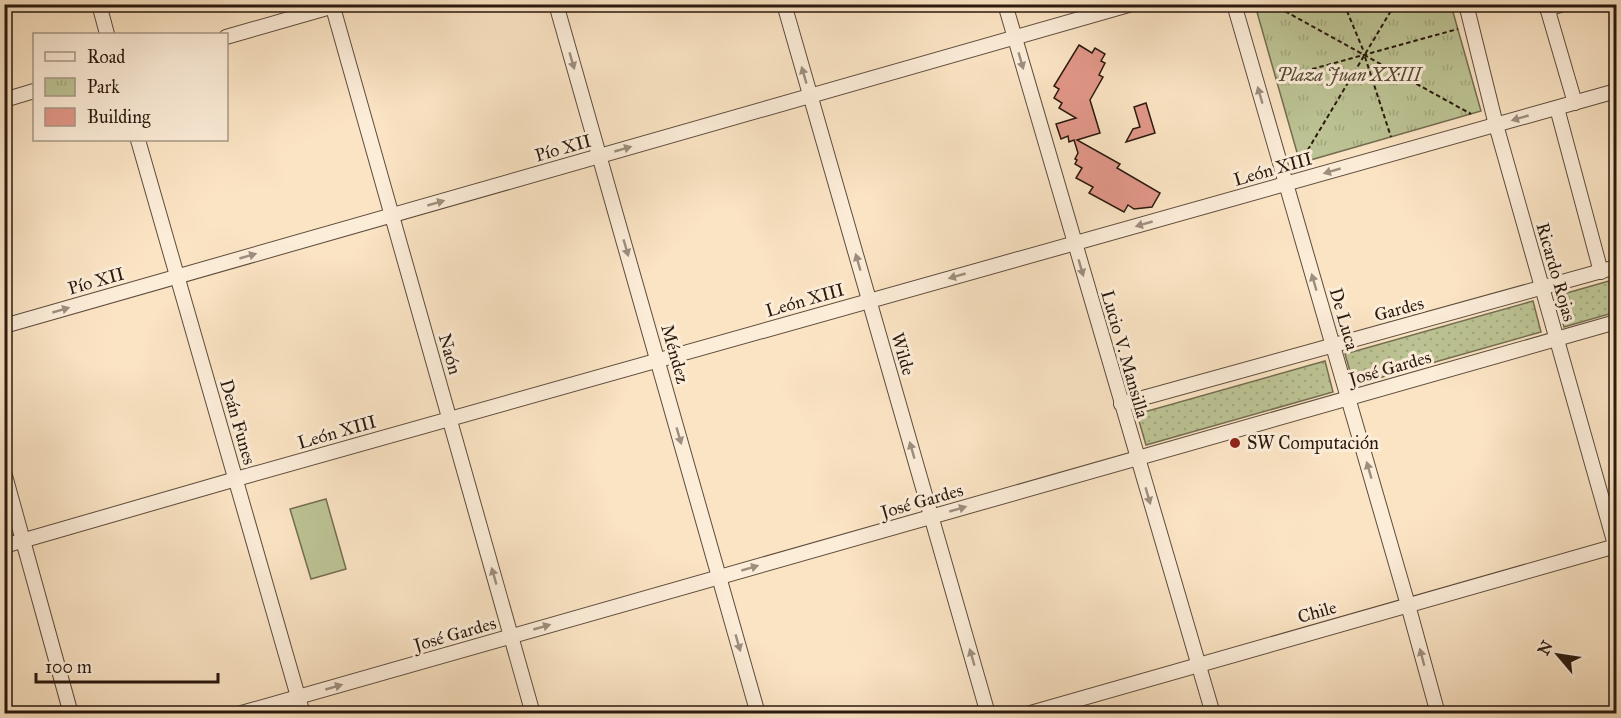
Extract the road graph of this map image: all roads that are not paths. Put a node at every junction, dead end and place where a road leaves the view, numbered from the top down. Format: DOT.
graph roads {
  1 [pos="99,4"];
  2 [pos="556,4"];
  3 [pos="784,4"];
  4 [pos="1005,4"];
  5 [pos="1234,4"];
  6 [pos="1466,4"];
  7 [pos="1563,4"];
  8 [pos="335,5"];
  9 [pos="1128,5"];
  10 [pos="1546,7"];
  11 [pos="107,33"];
  12 [pos="228,35"];
  13 [pos="1014,38"];
  14 [pos="33,91"];
  15 [pos="1617,91"];
  16 [pos="810,96"];
  17 [pos="4,100"];
  18 [pos="1575,103"];
  19 [pos="1557,108"];
  20 [pos="1496,125"];
  21 [pos="138,141"];
  22 [pos="600,156"];
  23 [pos="1286,184"];
  24 [pos="392,215"];
  25 [pos="1074,243"];
  26 [pos="1617,267"];
  27 [pos="1601,272"];
  28 [pos="177,276"];
  29 [pos="1542,288"];
  30 [pos="869,301"];
  31 [pos="1617,322"];
  32 [pos="4,326"];
  33 [pos="1557,339"];
  34 [pos="1333,346"];
  35 [pos="658,360"];
  36 [pos="1348,399"];
  37 [pos="1121,404"];
  38 [pos="450,419"];
  39 [pos="1137,458"];
  40 [pos="4,472"];
  41 [pos="236,479"];
  42 [pos="932,517"];
  43 [pos="23,541"];
  44 [pos="4,546"];
  45 [pos="1616,546"];
  46 [pos="719,577"];
  47 [pos="1408,605"];
  48 [pos="511,636"];
  49 [pos="1197,665"];
  50 [pos="298,697"];
  51 [pos="71,714"];
  52 [pos="238,714"];
  53 [pos="303,714"];
  54 [pos="533,714"];
  55 [pos="758,714"];
  56 [pos="988,714"];
  57 [pos="1027,714"];
  58 [pos="1213,714"];
  59 [pos="1438,714"];
  1 -- 11 [label="street"];
  2 -- 22 [label="street, Méndez, one-way"];
  16 -- 3 [label="street, Wilde, one-way"];
  4 -- 13 [label="street, Lucio V. Mansilla"];
  23 -- 5 [label="street, De Luca, one-way"];
  6 -- 20 [label="street, Ricardo Rojas"];
  7 -- 10 [label="street"];
  8 -- 12 [label="street"];
  8 -- 24 [label="street, Naón"];
  9 -- 13 [label="street, Pío XII"];
  10 -- 18 [label="street"];
  13 -- 16 [label="street, Pío XII"];
  13 -- 25 [label="street, Lucio V. Mansilla, one-way"];
  14 -- 17 [label="street"];
  15 -- 18 [label="street, León XIII"];
  22 -- 16 [label="street, Pío XII, one-way"];
  30 -- 16 [label="street, Wilde, one-way"];
  18 -- 19 [label="street, León XIII"];
  19 -- 20 [label="street, León XIII, one-way"];
  19 -- 27 [label="street"];
  20 -- 23 [label="street, León XIII, one-way"];
  20 -- 29 [label="street, Ricardo Rojas"];
  21 -- 28 [label="street, Deán Funes"];
  24 -- 22 [label="street, Pío XII, one-way"];
  22 -- 35 [label="street, Méndez, one-way"];
  23 -- 25 [label="street, León XIII, one-way"];
  34 -- 23 [label="street, De Luca, one-way"];
  28 -- 24 [label="street, Pío XII, one-way"];
  24 -- 38 [label="street, Naón"];
  25 -- 30 [label="street, León XIII, one-way"];
  25 -- 37 [label="street, Lucio V. Mansilla, one-way"];
  26 -- 27 [label="street, Gardes"];
  27 -- 29 [label="street, Gardes"];
  32 -- 28 [label="street, Pío XII, one-way"];
  28 -- 41 [label="street, Deán Funes"];
  29 -- 33 [label="street, Ricardo Rojas"];
  29 -- 34 [label="street, Gardes"];
  30 -- 35 [label="street, León XIII"];
  42 -- 30 [label="street, Wilde, one-way"];
  31 -- 33 [label="street, José Gardes"];
  33 -- 36 [label="street, José Gardes"];
  33 -- 45 [label="street, Ricardo Rojas"];
  34 -- 36 [label="street, De Luca"];
  34 -- 37 [label="street, Gardes"];
  35 -- 38 [label="street, León XIII"];
  35 -- 46 [label="street, Méndez, one-way"];
  36 -- 39 [label="street, José Gardes"];
  47 -- 36 [label="street, De Luca, one-way"];
  37 -- 39 [label="street, Lucio V. Mansilla"];
  38 -- 41 [label="street, León XIII"];
  48 -- 38 [label="street, Naón, one-way"];
  42 -- 39 [label="street, José Gardes, one-way"];
  39 -- 49 [label="street, Lucio V. Mansilla, one-way"];
  40 -- 43 [label="street"];
  41 -- 43 [label="street, León XIII"];
  41 -- 50 [label="street, Deán Funes"];
  46 -- 42 [label="street, José Gardes, one-way"];
  56 -- 42 [label="street, Wilde, one-way"];
  43 -- 44 [label="street, León XIII"];
  43 -- 51 [label="street"];
  45 -- 47 [label="street, Chile"];
  48 -- 46 [label="street, José Gardes, one-way"];
  46 -- 55 [label="street, Méndez, one-way"];
  47 -- 49 [label="street, Chile"];
  59 -- 47 [label="street, De Luca, one-way"];
  50 -- 48 [label="street, José Gardes, one-way"];
  48 -- 54 [label="street, Naón"];
  49 -- 57 [label="street, Chile"];
  49 -- 58 [label="street, Lucio V. Mansilla"];
  50 -- 52 [label="street, José Gardes"];
  50 -- 53 [label="street, Deán Funes"];
}
